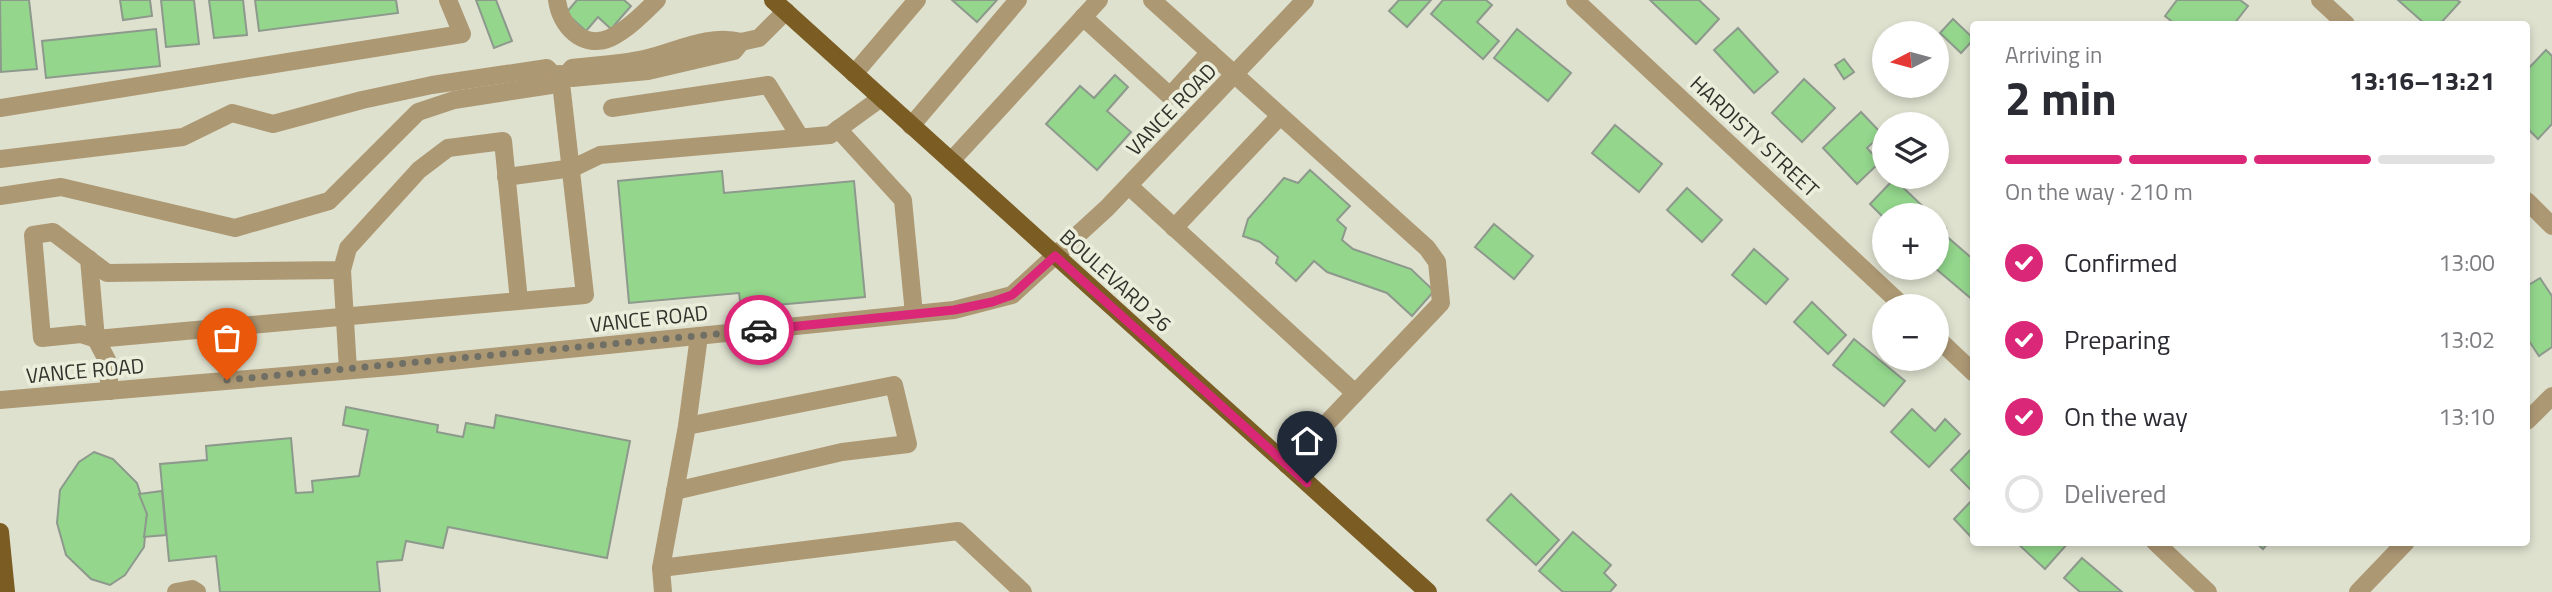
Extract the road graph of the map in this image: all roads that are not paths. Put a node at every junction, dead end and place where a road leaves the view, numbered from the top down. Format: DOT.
graph roads {
  1 [pos="448,0"];
  2 [pos="557,0"];
  3 [pos="917,0"];
  4 [pos="1018,0"];
  5 [pos="1099,0"];
  6 [pos="1152,0"];
  7 [pos="1305,0"];
  8 [pos="1574,0"];
  9 [pos="2320,0"];
  10 [pos="649,3"];
  11 [pos="780,6"];
  12 [pos="1083,17"];
  13 [pos="2343,21"];
  14 [pos="1210,51"];
  15 [pos="560,74"];
  16 [pos="854,74"];
  17 [pos="1236,75"];
  18 [pos="881,98"];
  19 [pos="0,108"];
  20 [pos="612,108"];
  21 [pos="1275,111"];
  22 [pos="911,126"];
  23 [pos="838,129"];
  24 [pos="800,137"];
  25 [pos="0,159"];
  26 [pos="951,161"];
  27 [pos="573,168"];
  28 [pos="506,177"];
  29 [pos="1129,186"];
  30 [pos="0,196"];
  31 [pos="2530,204"];
  32 [pos="2552,226"];
  33 [pos="1174,228"];
  34 [pos="1055,256"];
  35 [pos="89,259"];
  36 [pos="342,270"];
  37 [pos="1890,294"];
  38 [pos="519,301"];
  39 [pos="914,314"];
  40 [pos="345,317"];
  41 [pos="699,336"];
  42 [pos="96,339"];
  43 [pos="1949,349"];
  44 [pos="1970,369"];
  45 [pos="348,370"];
  46 [pos="110,391"];
  47 [pos="1355,393"];
  48 [pos="2552,396"];
  49 [pos="0,400"];
  50 [pos="2530,418"];
  51 [pos="687,426"];
  52 [pos="1287,465"];
  53 [pos="675,491"];
  54 [pos="0,532"];
  55 [pos="2159,546"];
  56 [pos="2402,546"];
  57 [pos="661,568"];
  58 [pos="6,592"];
  59 [pos="176,592"];
  60 [pos="197,592"];
  61 [pos="663,592"];
  62 [pos="1023,592"];
  63 [pos="1428,592"];
  64 [pos="2208,592"];
  65 [pos="2358,592"];
  1 -- 19 [label="street"];
  2 -- 10 [label="street"];
  3 -- 16 [label="street"];
  4 -- 22 [label="street"];
  5 -- 12 [label="street"];
  6 -- 14 [label="street"];
  7 -- 17 [label="street, VANCE ROAD"];
  8 -- 37 [label="street, HARDISTY STREET"];
  9 -- 13 [label="street"];
  11 -- 15 [label="street"];
  11 -- 16 [label="main road, BOULEVARD 26"];
  12 -- 14 [label="street"];
  12 -- 26 [label="street"];
  14 -- 17 [label="street"];
  15 -- 25 [label="street"];
  15 -- 27 [label="street"];
  15 -- 30 [label="street"];
  16 -- 18 [label="main road, BOULEVARD 26"];
  17 -- 21 [label="street"];
  17 -- 29 [label="street, VANCE ROAD"];
  18 -- 22 [label="main road, BOULEVARD 26"];
  18 -- 23 [label="street"];
  20 -- 24 [label="street"];
  21 -- 33 [label="street"];
  21 -- 47 [label="street"];
  22 -- 26 [label="main road, BOULEVARD 26"];
  23 -- 24 [label="street"];
  23 -- 39 [label="street"];
  24 -- 27 [label="street"];
  26 -- 34 [label="main road, BOULEVARD 26"];
  27 -- 28 [label="street"];
  27 -- 38 [label="street"];
  28 -- 36 [label="street"];
  28 -- 38 [label="street"];
  29 -- 33 [label="street"];
  29 -- 34 [label="street, VANCE ROAD"];
  31 -- 32 [label="street"];
  33 -- 47 [label="street"];
  34 -- 39 [label="street, VANCE ROAD"];
  34 -- 52 [label="main road, BOULEVARD 26"];
  35 -- 36 [label="street"];
  35 -- 42 [label="street"];
  35 -- 42 [label="street"];
  36 -- 40 [label="street"];
  38 -- 40 [label="street"];
  39 -- 41 [label="street, VANCE ROAD"];
  40 -- 42 [label="street"];
  40 -- 45 [label="street"];
  41 -- 45 [label="street, VANCE ROAD"];
  41 -- 51 [label="street"];
  42 -- 46 [label="street"];
  43 -- 44 [label="street"];
  45 -- 46 [label="street, VANCE ROAD"];
  46 -- 49 [label="street, VANCE ROAD"];
  47 -- 52 [label="street"];
  48 -- 50 [label="street"];
  51 -- 53 [label="street"];
  51 -- 53 [label="street"];
  52 -- 63 [label="main road, BOULEVARD 26"];
  53 -- 57 [label="street"];
  54 -- 58 [label="main road"];
  55 -- 64 [label="street"];
  56 -- 65 [label="street"];
  57 -- 61 [label="street"];
  57 -- 62 [label="street"];
  59 -- 60 [label="street"];
}
